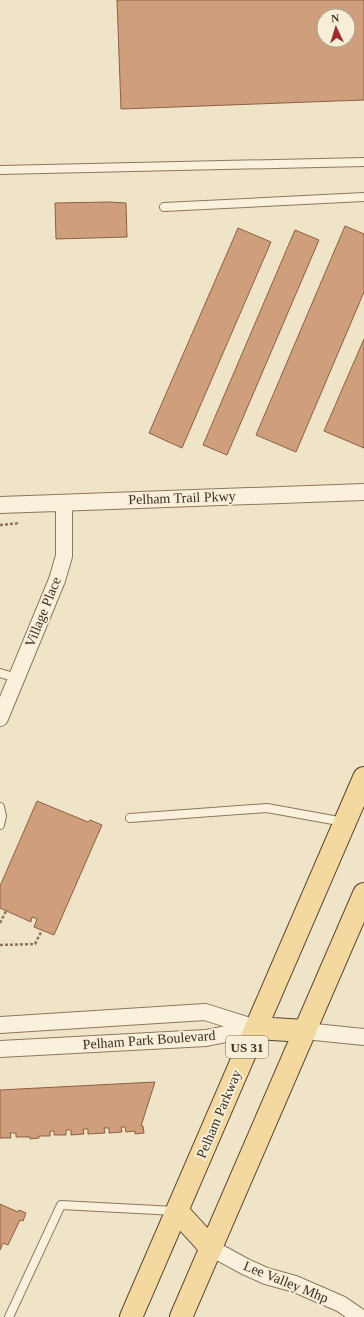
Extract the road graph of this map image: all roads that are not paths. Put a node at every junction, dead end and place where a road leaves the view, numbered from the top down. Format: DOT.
graph roads {
  1 [pos="364,162"];
  2 [pos="0,170"];
  3 [pos="364,197"];
  4 [pos="164,207"];
  5 [pos="364,492"];
  6 [pos="64,503"];
  7 [pos="0,505"];
  8 [pos="0,673"];
  9 [pos="16,678"];
  10 [pos="0,718"];
  11 [pos="364,778"];
  12 [pos="0,807"];
  13 [pos="130,818"];
  14 [pos="345,822"];
  15 [pos="0,825"];
  16 [pos="364,894"];
  17 [pos="0,1025"];
  18 [pos="256,1028"];
  19 [pos="305,1031"];
  20 [pos="364,1037"];
  21 [pos="0,1048"];
  22 [pos="177,1211"];
  23 [pos="211,1248"];
  24 [pos="9,1317"];
  25 [pos="131,1317"];
  26 [pos="181,1317"];
  27 [pos="360,1317"];
  1 -- 2 [label="lane"];
  3 -- 4 [label="lane"];
  5 -- 6 [label="street, Pelham Trail Pkwy"];
  6 -- 7 [label="street, Pelham Trail Pkwy"];
  6 -- 9 [label="street, Village Place"];
  8 -- 9 [label="lane"];
  9 -- 10 [label="street, Village Place"];
  11 -- 14 [label="main road, Pelham Parkway / US 31"];
  12 -- 15 [label="lane"];
  13 -- 14 [label="lane"];
  14 -- 18 [label="main road, Pelham Parkway / US 31"];
  16 -- 19 [label="main road"];
  17 -- 18 [label="street, Pelham Park Boulevard"];
  18 -- 19 [label="main road"];
  18 -- 21 [label="street, Pelham Park Boulevard"];
  18 -- 22 [label="main road, Pelham Parkway / US 31"];
  19 -- 20 [label="street"];
  19 -- 23 [label="main road"];
  22 -- 23 [label="main road"];
  22 -- 24 [label="lane"];
  22 -- 25 [label="main road, Pelham Parkway / US 31"];
  23 -- 26 [label="main road"];
  23 -- 27 [label="street, Lee Valley Mhp"];
}
